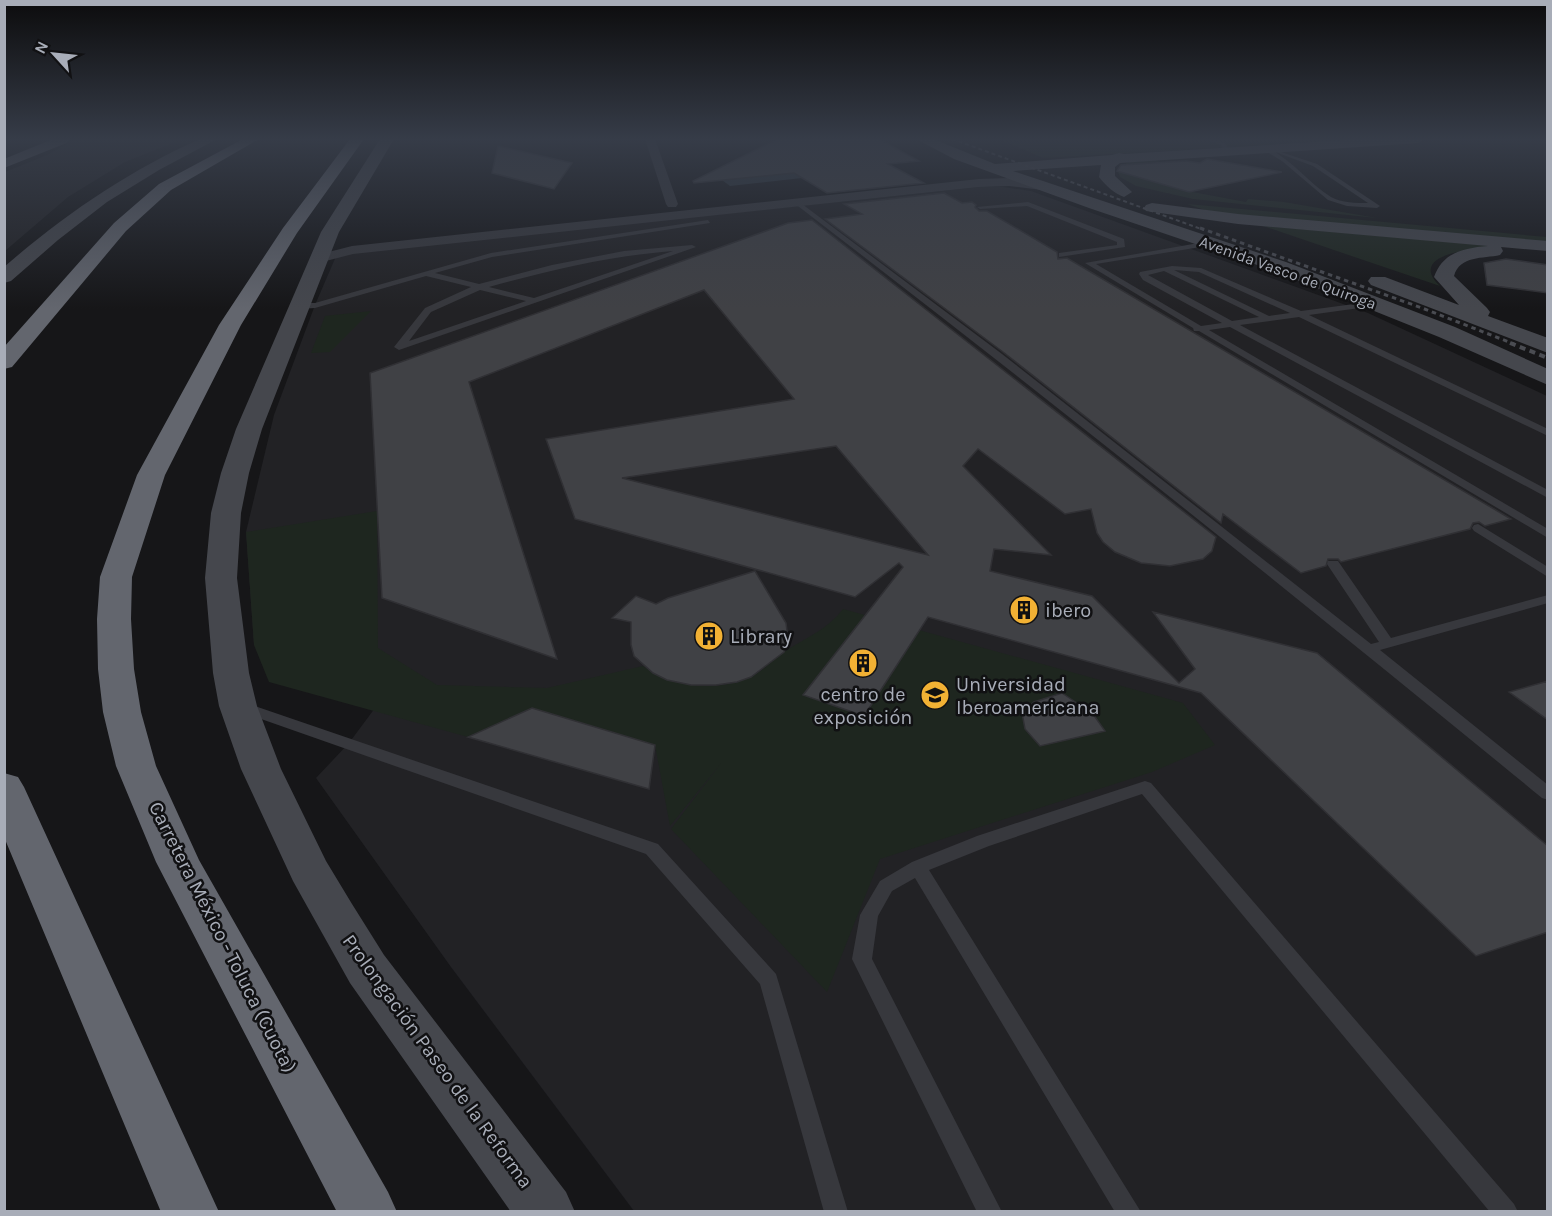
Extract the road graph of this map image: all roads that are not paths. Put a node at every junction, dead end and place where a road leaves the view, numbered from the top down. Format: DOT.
graph roads {
  1 [pos="106,196"];
  2 [pos="155,196"];
  3 [pos="316,196"];
  4 [pos="358,196"];
  5 [pos="669,196"];
  6 [pos="755,196"];
  7 [pos="855,196"];
  8 [pos="1071,196"];
  9 [pos="1094,196"];
  10 [pos="1134,196"];
  11 [pos="1144,196"];
  12 [pos="1326,196"];
  13 [pos="1361,196"];
  14 [pos="796,202"];
  15 [pos="672,204"];
  16 [pos="980,207"];
  17 [pos="1180,212"];
  18 [pos="708,222"];
  19 [pos="1548,235"];
  20 [pos="430,236"];
  21 [pos="1257,238"];
  22 [pos="334,241"];
  23 [pos="1210,243"];
  24 [pos="1548,248"];
  25 [pos="1062,255"];
  26 [pos="1164,268"];
  27 [pos="424,273"];
  28 [pos="1358,274"];
  29 [pos="4,277"];
  30 [pos="479,287"];
  31 [pos="1376,292"];
  32 [pos="536,301"];
  33 [pos="298,306"];
  34 [pos="1300,314"];
  35 [pos="1269,319"];
  36 [pos="1231,324"];
  37 [pos="1496,325"];
  38 [pos="1197,329"];
  39 [pos="1548,345"];
  40 [pos="4,362"];
  41 [pos="1548,378"];
  42 [pos="1548,433"];
  43 [pos="1548,495"];
  44 [pos="1478,528"];
  45 [pos="1548,534"];
  46 [pos="1334,564"];
  47 [pos="1548,573"];
  48 [pos="1548,599"];
  49 [pos="1387,643"];
  50 [pos="1369,649"];
  51 [pos="238,706"];
  52 [pos="4,788"];
  53 [pos="1548,794"];
  54 [pos="918,867"];
  55 [pos="190,1212"];
  56 [pos="368,1212"];
  57 [pos="546,1212"];
  58 [pos="836,1212"];
  59 [pos="990,1212"];
  60 [pos="1129,1212"];
  61 [pos="1506,1212"];
  1 -- 29 [label="main road"];
  2 -- 40 [label="highway"];
  3 -- 56 [label="highway, Carretera México - Toluca (Cuota)"];
  4 -- 22 [label="main road, Prolongación Paseo de la Reforma"];
  5 -- 15 [label="street"];
  6 -- 15 [label="street"];
  7 -- 14 [label="street"];
  8 -- 23 [label="main road, Avenida Vasco de Quiroga"];
  9 -- 17 [label="main road"];
  10 -- 17 [label="main road, Avenida Vasco de Quiroga"];
  11 -- 19 [label="main road"];
  12 -- 13 [label="lane"];
  14 -- 20 [label="street"];
  14 -- 50 [label="lane"];
  15 -- 20 [label="street"];
  16 -- 25 [label="lane"];
  17 -- 21 [label="main road, Avenida Vasco de Quiroga"];
  17 -- 24 [label="main road"];
  18 -- 27 [label="lane"];
  20 -- 22 [label="street"];
  20 -- 22 [label="street"];
  22 -- 33 [label="main road, Prolongación Paseo de la Reforma"];
  23 -- 31 [label="main road, Avenida Vasco de Quiroga"];
  23 -- 38 [label="lane"];
  24 -- 37 [label="main road"];
  26 -- 34 [label="lane"];
  26 -- 35 [label="lane"];
  26 -- 36 [label="lane"];
  27 -- 30 [label="lane"];
  27 -- 33 [label="lane"];
  28 -- 31 [label="main road, Avenida Vasco de Quiroga"];
  30 -- 32 [label="lane"];
  30 -- 32 [label="lane"];
  30 -- 32 [label="lane"];
  31 -- 34 [label="lane"];
  31 -- 37 [label="main road, Avenida Vasco de Quiroga"];
  31 -- 41 [label="main road, Avenida Vasco de Quiroga"];
  33 -- 51 [label="main road, Prolongación Paseo de la Reforma"];
  34 -- 35 [label="lane"];
  34 -- 42 [label="lane"];
  35 -- 36 [label="lane"];
  36 -- 38 [label="lane"];
  36 -- 43 [label="lane"];
  37 -- 39 [label="main road, Avenida Vasco de Quiroga"];
  38 -- 45 [label="lane"];
  44 -- 47 [label="lane"];
  46 -- 49 [label="lane"];
  48 -- 49 [label="lane"];
  49 -- 50 [label="lane"];
  50 -- 53 [label="lane"];
  51 -- 57 [label="main road, Prolongación Paseo de la Reforma"];
  51 -- 58 [label="lane"];
  52 -- 55 [label="highway"];
  54 -- 59 [label="lane"];
  54 -- 60 [label="lane"];
  54 -- 61 [label="lane"];
}
